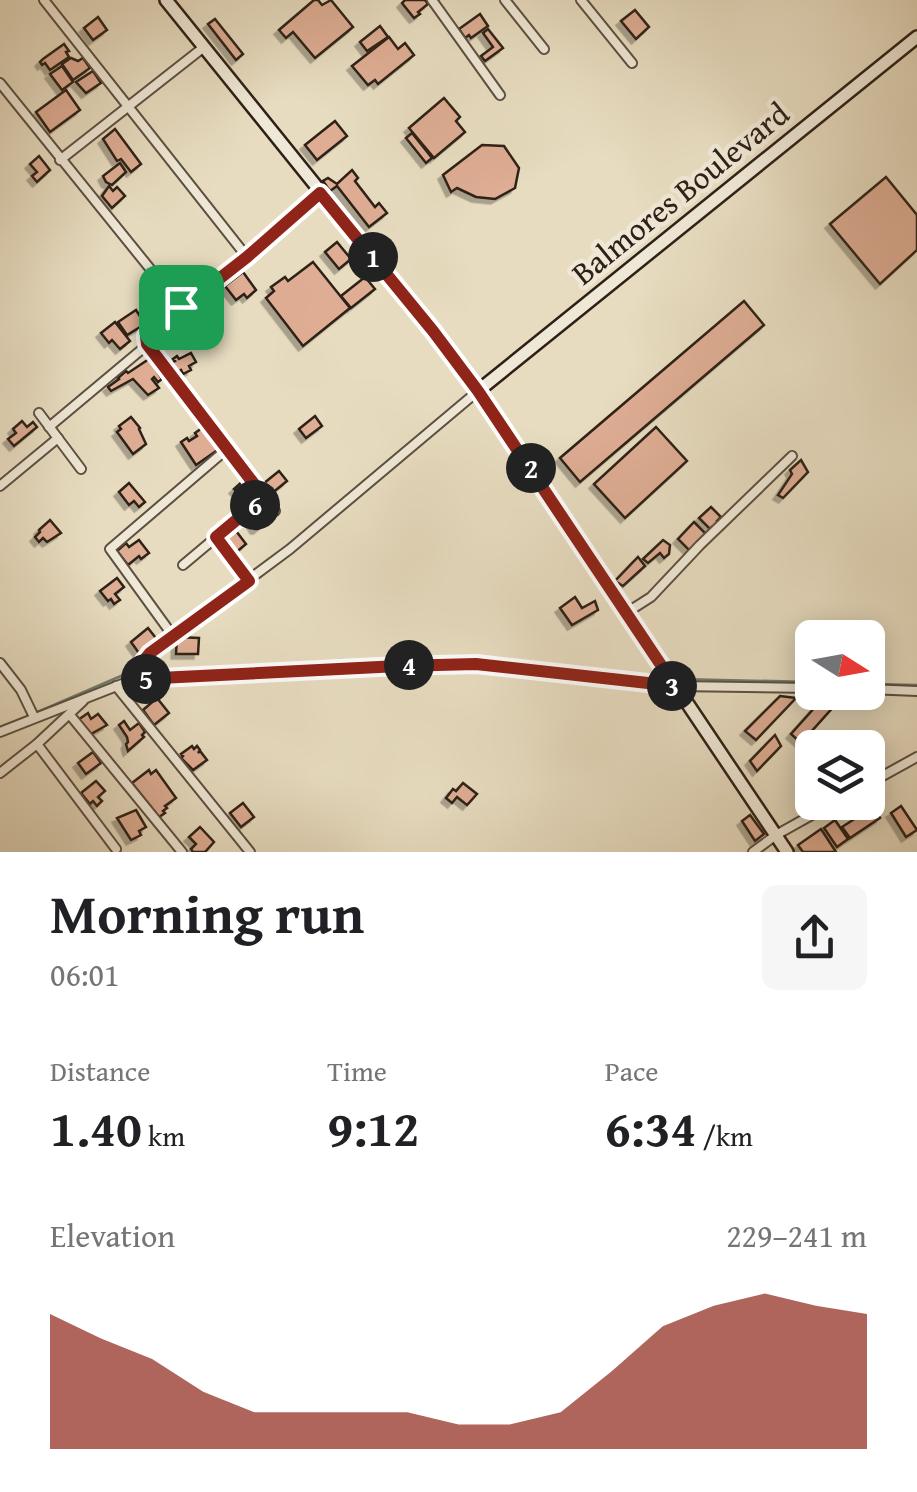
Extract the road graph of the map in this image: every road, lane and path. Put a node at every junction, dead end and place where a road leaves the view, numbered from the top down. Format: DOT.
graph roads {
  1 [pos="44,0"];
  2 [pos="166,0"];
  3 [pos="432,0"];
  4 [pos="504,0"];
  5 [pos="581,0"];
  6 [pos="917,38"];
  7 [pos="204,47"];
  8 [pos="544,50"];
  9 [pos="632,63"];
  10 [pos="0,84"];
  11 [pos="500,95"];
  12 [pos="127,106"];
  13 [pos="60,160"];
  14 [pos="320,193"];
  15 [pos="247,257"];
  16 [pos="181,307"];
  17 [pos="147,344"];
  18 [pos="478,391"];
  19 [pos="39,413"];
  20 [pos="49,427"];
  21 [pos="58,438"];
  22 [pos="228,449"];
  23 [pos="792,456"];
  24 [pos="81,469"];
  25 [pos="0,486"];
  26 [pos="264,497"];
  27 [pos="275,511"];
  28 [pos="216,537"];
  29 [pos="183,565"];
  30 [pos="249,581"];
  31 [pos="626,613"];
  32 [pos="173,636"];
  33 [pos="0,662"];
  34 [pos="139,679"];
  35 [pos="116,686"];
  36 [pos="675,686"];
  37 [pos="795,688"];
  38 [pos="885,689"];
  39 [pos="917,690"];
  40 [pos="85,699"];
  41 [pos="33,712"];
  42 [pos="70,715"];
  43 [pos="0,732"];
  44 [pos="37,744"];
  45 [pos="917,757"];
  46 [pos="0,773"];
  47 [pos="885,775"];
  48 [pos="803,820"];
  49 [pos="776,835"];
  50 [pos="116,848"];
  51 [pos="182,852"];
  52 [pos="250,852"];
  53 [pos="752,852"];
  54 [pos="787,852"];
  1 -- 12 [label="street"];
  2 -- 7 [label="main road"];
  3 -- 11 [label="street"];
  4 -- 8 [label="street"];
  5 -- 9 [label="street"];
  6 -- 18 [label="main road, Balmores Boulevard"];
  7 -- 12 [label="street"];
  7 -- 14 [label="main road"];
  10 -- 13 [label="street"];
  12 -- 13 [label="street"];
  12 -- 15 [label="street"];
  13 -- 16 [label="street"];
  14 -- 15 [label="street"];
  14 -- 18 [label="main road"];
  15 -- 16 [label="street"];
  16 -- 17 [label="street"];
  17 -- 20 [label="street"];
  17 -- 22 [label="street"];
  18 -- 30 [label="street"];
  18 -- 31 [label="main road"];
  19 -- 20 [label="street"];
  20 -- 21 [label="street"];
  21 -- 24 [label="street"];
  21 -- 25 [label="street"];
  22 -- 26 [label="street"];
  22 -- 32 [label="street"];
  23 -- 31 [label="street"];
  26 -- 27 [label="street"];
  26 -- 28 [label="street"];
  28 -- 29 [label="street"];
  28 -- 30 [label="street"];
  30 -- 32 [label="street"];
  31 -- 36 [label="main road"];
  32 -- 34 [label="street"];
  33 -- 41 [label="street"];
  34 -- 35 [label="street"];
  34 -- 36 [label="street"];
  35 -- 40 [label="street"];
  35 -- 52 [label="street"];
  36 -- 37 [label="street"];
  36 -- 49 [label="main road"];
  38 -- 39 [label="street"];
  40 -- 41 [label="street"];
  40 -- 42 [label="street"];
  41 -- 43 [label="street"];
  42 -- 44 [label="street"];
  42 -- 51 [label="street"];
  44 -- 46 [label="street"];
  44 -- 50 [label="street"];
  45 -- 47 [label="street"];
  48 -- 49 [label="street"];
  49 -- 53 [label="street"];
  49 -- 54 [label="main road"];
}
